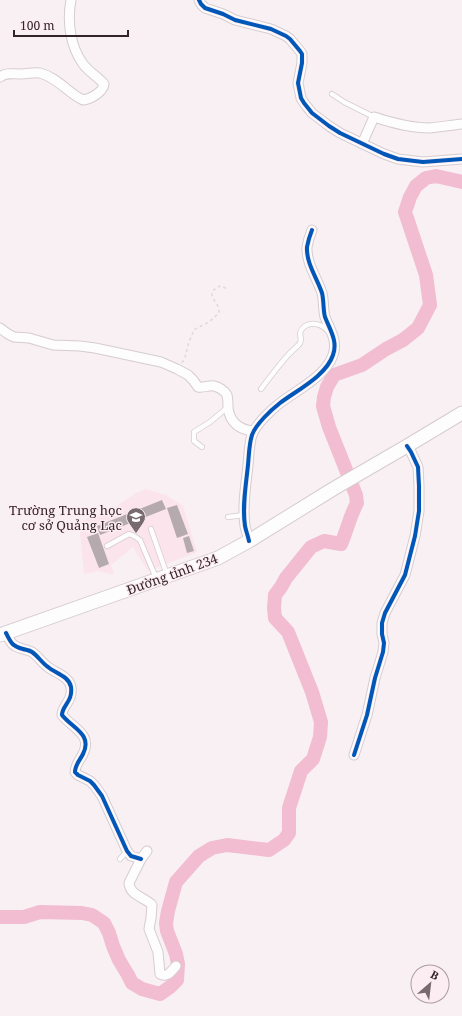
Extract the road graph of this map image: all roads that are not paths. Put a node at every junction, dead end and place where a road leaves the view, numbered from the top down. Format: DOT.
graph roads {
  1 [pos="71,0"];
  2 [pos="199,0"];
  3 [pos="0,77"];
  4 [pos="332,94"];
  5 [pos="374,118"];
  6 [pos="462,124"];
  7 [pos="362,144"];
  8 [pos="462,159"];
  9 [pos="312,230"];
  10 [pos="0,328"];
  11 [pos="334,339"];
  12 [pos="261,389"];
  13 [pos="228,407"];
  14 [pos="462,413"];
  15 [pos="254,432"];
  16 [pos="407,446"];
  17 [pos="202,447"];
  18 [pos="244,515"];
  19 [pos="228,517"];
  20 [pos="151,529"];
  21 [pos="249,541"];
  22 [pos="107,546"];
  23 [pos="162,578"];
  24 [pos="3,634"];
  25 [pos="354,755"];
  26 [pos="126,851"];
  27 [pos="147,851"];
  28 [pos="120,859"];
  29 [pos="141,860"];
  30 [pos="176,966"];
  1 -- 3 [label="street"];
  2 -- 7 [label="street"];
  4 -- 5 [label="lane"];
  5 -- 6 [label="street"];
  5 -- 7 [label="street"];
  7 -- 8 [label="street"];
  9 -- 11 [label="street"];
  10 -- 13 [label="street"];
  11 -- 12 [label="lane"];
  11 -- 15 [label="street"];
  13 -- 15 [label="street"];
  13 -- 17 [label="lane"];
  14 -- 16 [label="main road"];
  15 -- 18 [label="street"];
  16 -- 21 [label="main road, Đường tỉnh 234"];
  16 -- 25 [label="street"];
  18 -- 19 [label="lane"];
  18 -- 21 [label="street"];
  20 -- 23 [label="lane"];
  21 -- 23 [label="main road, Đường tỉnh 234"];
  22 -- 23 [label="lane"];
  23 -- 24 [label="main road, Đường tỉnh 234"];
  24 -- 26 [label="street"];
  26 -- 28 [label="lane"];
  26 -- 29 [label="street"];
  27 -- 29 [label="street"];
  29 -- 30 [label="street"];
}
